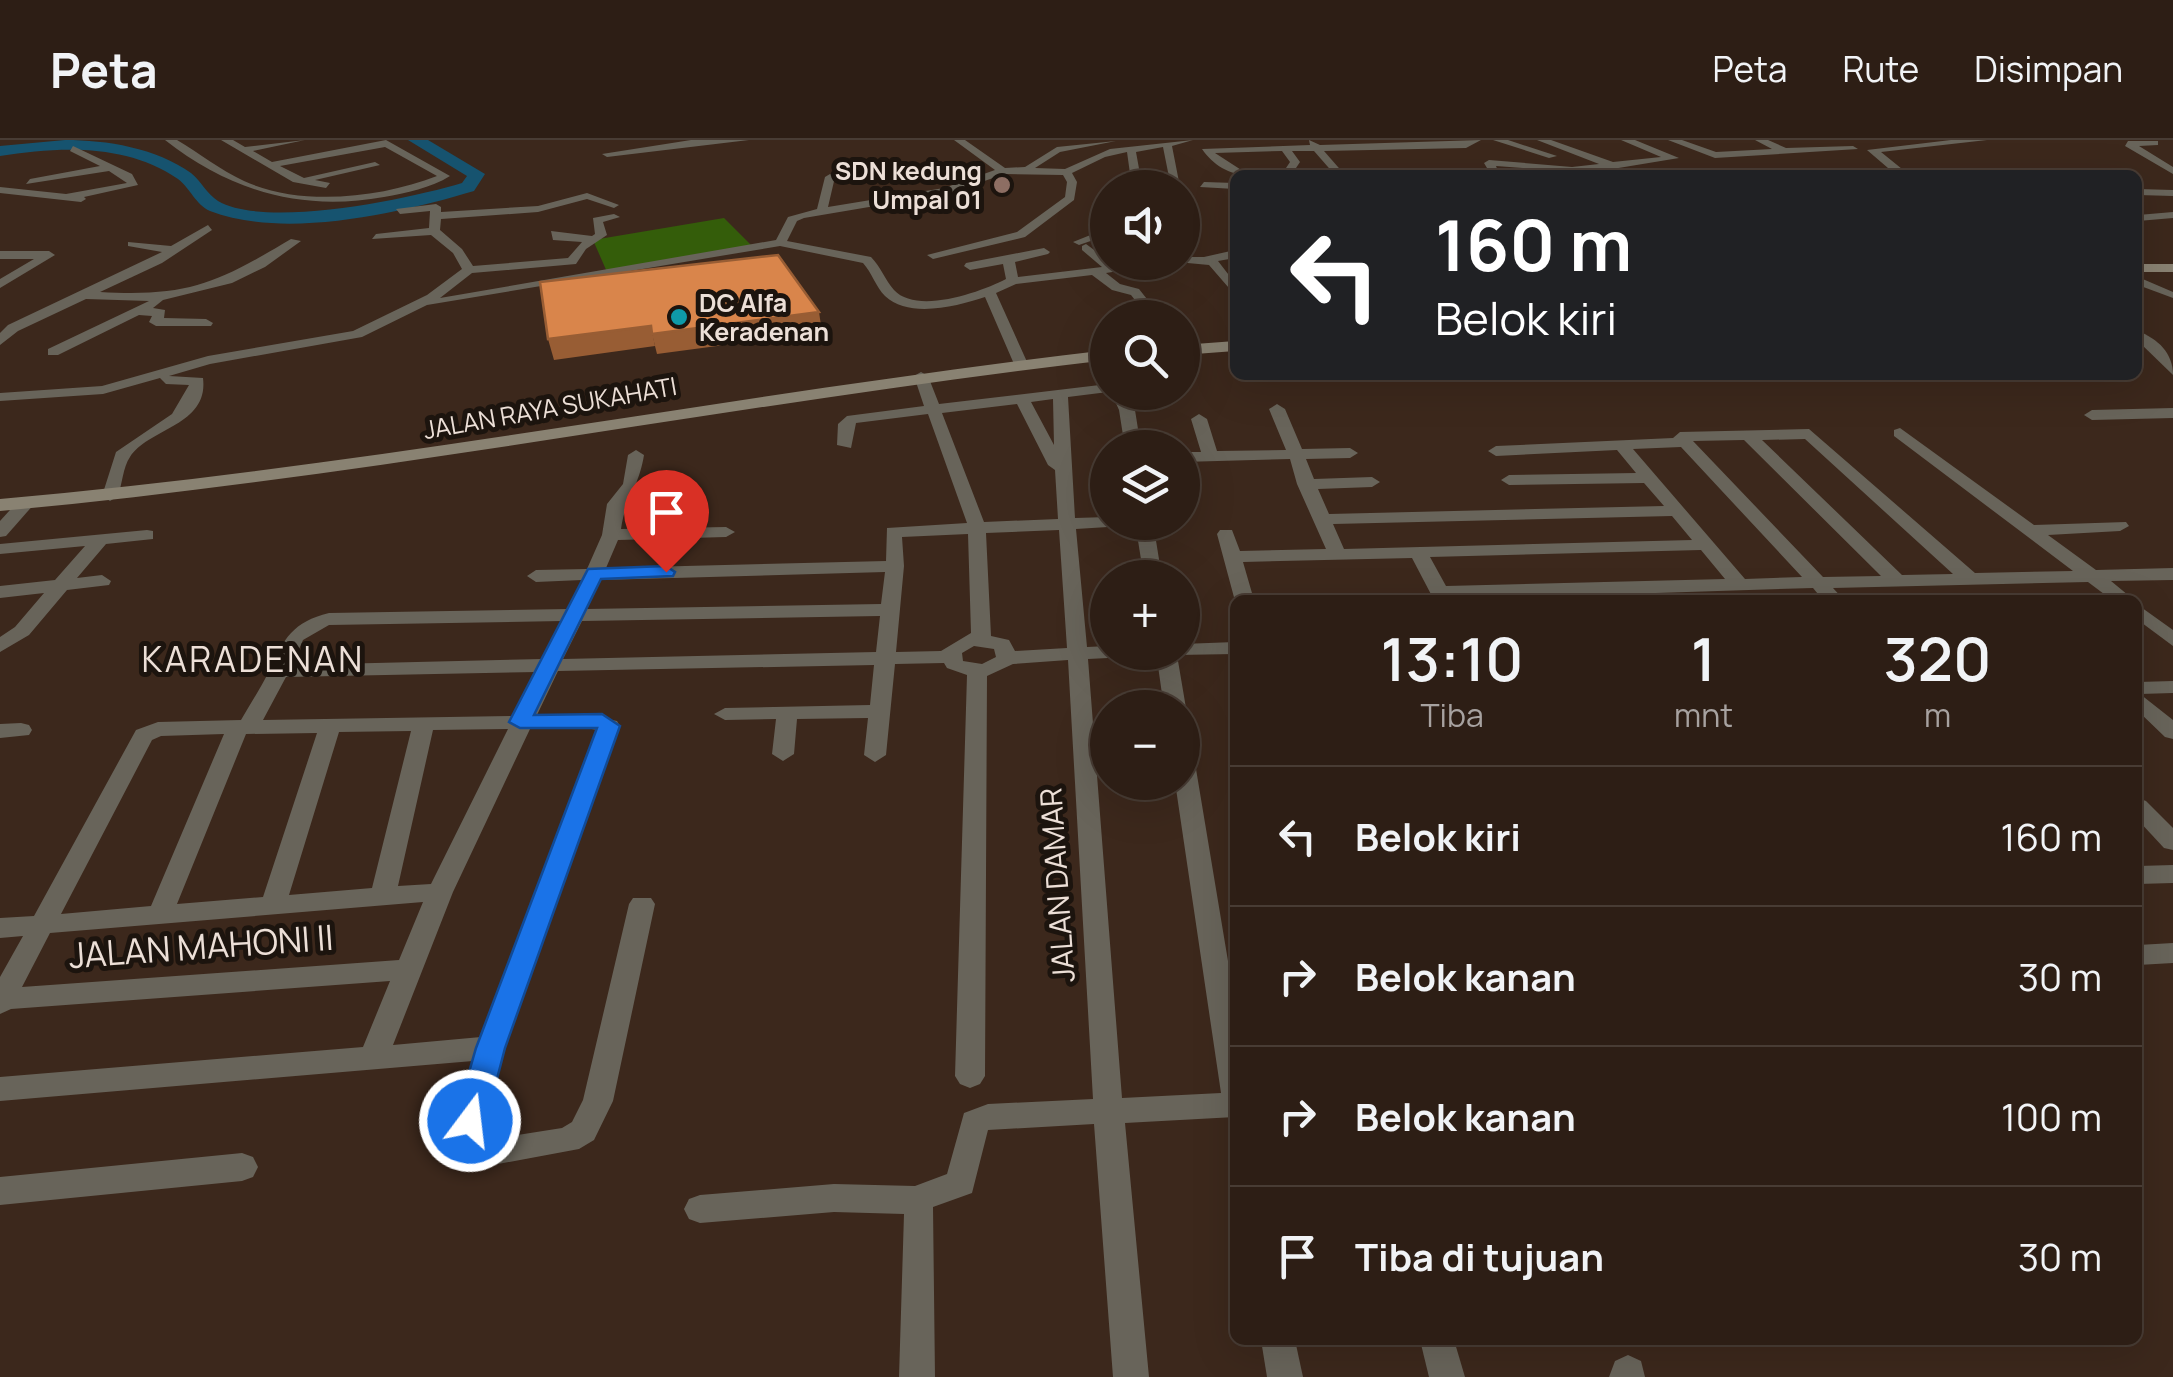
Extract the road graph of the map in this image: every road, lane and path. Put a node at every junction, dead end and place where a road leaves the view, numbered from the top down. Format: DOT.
graph roads {
  1 [pos="170,140"];
  2 [pos="300,140"];
  3 [pos="744,140"];
  4 [pos="959,140"];
  5 [pos="1220,140"];
  6 [pos="1452,140"];
  7 [pos="1498,140"];
  8 [pos="1542,140"];
  9 [pos="1626,140"];
  10 [pos="1673,140"];
  11 [pos="1761,140"];
  12 [pos="1779,140"];
  13 [pos="1982,140"];
  14 [pos="712,141"];
  15 [pos="1934,141"];
  16 [pos="329,142"];
  17 [pos="383,142"];
  18 [pos="595,142"];
  19 [pos="2152,142"];
  20 [pos="1199,143"];
  21 [pos="1882,143"];
  22 [pos="239,144"];
  23 [pos="1313,144"];
  24 [pos="1430,145"];
  25 [pos="1473,145"];
  26 [pos="1135,146"];
  27 [pos="1168,146"];
  28 [pos="1393,146"];
  29 [pos="1689,146"];
  30 [pos="1355,147"];
  31 [pos="1284,148"];
  32 [pos="73,149"];
  33 [pos="1853,149"];
  34 [pos="346,150"];
  35 [pos="1614,150"];
  36 [pos="2138,150"];
  37 [pos="2170,150"];
  38 [pos="1785,151"];
  39 [pos="198,154"];
  40 [pos="258,157"];
  41 [pos="360,157"];
  42 [pos="1523,163"];
  43 [pos="1646,163"];
  44 [pos="1489,164"];
  45 [pos="271,165"];
  46 [pos="375,165"];
  47 [pos="1613,165"];
  48 [pos="114,167"];
  49 [pos="1030,167"];
  50 [pos="1173,170"];
  51 [pos="1235,170"];
  52 [pos="1290,170"];
  53 [pos="1336,170"];
  54 [pos="1372,170"];
  55 [pos="1413,170"];
  56 [pos="1453,170"];
  57 [pos="1492,170"];
  58 [pos="1562,170"];
  59 [pos="1568,170"];
  60 [pos="1576,170"];
  61 [pos="1900,170"];
  62 [pos="1003,171"];
  63 [pos="2173,171"];
  64 [pos="285,172"];
  65 [pos="1066,172"];
  66 [pos="387,173"];
  67 [pos="332,174"];
  68 [pos="830,177"];
  69 [pos="131,180"];
  70 [pos="297,180"];
  71 [pos="400,180"];
  72 [pos="30,182"];
  73 [pos="354,184"];
  74 [pos="1204,185"];
  75 [pos="1230,186"];
  76 [pos="252,188"];
  77 [pos="412,188"];
  78 [pos="0,190"];
  79 [pos="44,192"];
  80 [pos="2142,192"];
  81 [pos="2173,193"];
  82 [pos="367,195"];
  83 [pos="102,198"];
  84 [pos="71,202"];
  85 [pos="126,202"];
  86 [pos="538,209"];
  87 [pos="822,210"];
  88 [pos="400,211"];
  89 [pos="572,214"];
  90 [pos="2173,215"];
  91 [pos="435,216"];
  92 [pos="2142,218"];
  93 [pos="208,228"];
  94 [pos="434,231"];
  95 [pos="555,233"];
  96 [pos="376,237"];
  97 [pos="591,239"];
  98 [pos="295,241"];
  99 [pos="780,242"];
  100 [pos="132,244"];
  101 [pos="170,250"];
  102 [pos="1230,251"];
  103 [pos="1044,252"];
  104 [pos="0,254"];
  105 [pos="933,255"];
  106 [pos="1210,259"];
  107 [pos="1008,260"];
  108 [pos="1200,260"];
  109 [pos="970,266"];
  110 [pos="2142,268"];
  111 [pos="2173,268"];
  112 [pos="469,270"];
  113 [pos="1090,273"];
  114 [pos="1107,280"];
  115 [pos="1013,281"];
  116 [pos="2142,283"];
  117 [pos="0,284"];
  118 [pos="1230,285"];
  119 [pos="990,293"];
  120 [pos="84,295"];
  121 [pos="2169,295"];
  122 [pos="168,298"];
  123 [pos="217,300"];
  124 [pos="1141,300"];
  125 [pos="414,306"];
  126 [pos="138,311"];
  127 [pos="156,322"];
  128 [pos="206,323"];
  129 [pos="111,325"];
  130 [pos="2142,338"];
  131 [pos="0,341"];
  132 [pos="1230,346"];
  133 [pos="1200,349"];
  134 [pos="53,352"];
  135 [pos="1090,358"];
  136 [pos="1021,364"];
  137 [pos="2173,371"];
  138 [pos="912,377"];
  139 [pos="140,381"];
  140 [pos="1090,390"];
  141 [pos="1060,392"];
  142 [pos="0,397"];
  143 [pos="1021,397"];
  144 [pos="931,408"];
  145 [pos="1277,410"];
  146 [pos="2173,413"];
  147 [pos="2092,415"];
  148 [pos="1199,418"];
  149 [pos="1900,433"];
  150 [pos="1748,435"];
  151 [pos="1686,442"];
  152 [pos="845,445"];
  153 [pos="1621,446"];
  154 [pos="1496,451"];
  155 [pos="1350,454"];
  156 [pos="636,455"];
  157 [pos="1294,455"];
  158 [pos="1200,456"];
  159 [pos="1210,456"];
  160 [pos="1060,472"];
  161 [pos="1648,478"];
  162 [pos="1509,480"];
  163 [pos="1372,482"];
  164 [pos="1305,484"];
  165 [pos="110,496"];
  166 [pos="26,503"];
  167 [pos="0,505"];
  168 [pos="1677,511"];
  169 [pos="1321,519"];
  170 [pos="1090,522"];
  171 [pos="1065,523"];
  172 [pos="2120,526"];
  173 [pos="977,527"];
  174 [pos="2030,530"];
  175 [pos="0,532"];
  176 [pos="726,532"];
  177 [pos="1226,534"];
  178 [pos="148,535"];
  179 [pos="612,535"];
  180 [pos="100,540"];
  181 [pos="1705,544"];
  182 [pos="0,549"];
  183 [pos="1418,553"];
  184 [pos="1336,554"];
  185 [pos="1232,557"];
  186 [pos="895,566"];
  187 [pos="595,573"];
  188 [pos="2173,574"];
  189 [pos="536,576"];
  190 [pos="2095,576"];
  191 [pos="1970,579"];
  192 [pos="102,581"];
  193 [pos="1898,581"];
  194 [pos="1818,583"];
  195 [pos="59,586"];
  196 [pos="1741,586"];
  197 [pos="0,592"];
  198 [pos="1243,595"];
  199 [pos="1441,595"];
  200 [pos="1472,595"];
  201 [pos="1829,595"];
  202 [pos="2118,595"];
  203 [pos="890,610"];
  204 [pos="574,615"];
  205 [pos="2155,625"];
  206 [pos="980,638"];
  207 [pos="2173,640"];
  208 [pos="0,646"];
  209 [pos="1230,648"];
  210 [pos="1200,649"];
  211 [pos="1090,653"];
  212 [pos="1078,654"];
  213 [pos="950,656"];
  214 [pos="886,657"];
  215 [pos="1007,658"];
  216 [pos="550,665"];
  217 [pos="279,671"];
  218 [pos="978,671"];
  219 [pos="2173,687"];
  220 [pos="2142,688"];
  221 [pos="2142,704"];
  222 [pos="878,711"];
  223 [pos="788,712"];
  224 [pos="725,714"];
  225 [pos="520,722"];
  226 [pos="424,724"];
  227 [pos="244,726"];
  228 [pos="330,727"];
  229 [pos="2173,732"];
  230 [pos="782,754"];
  231 [pos="875,755"];
  232 [pos="1190,800"];
  233 [pos="2142,810"];
  234 [pos="2173,842"];
  235 [pos="2173,874"];
  236 [pos="2142,875"];
  237 [pos="440,892"];
  238 [pos="382,897"];
  239 [pos="642,904"];
  240 [pos="273,905"];
  241 [pos="161,914"];
  242 [pos="44,922"];
  243 [pos="0,928"];
  244 [pos="405,970"];
  245 [pos="1,1001"];
  246 [pos="490,1048"];
  247 [pos="373,1058"];
  248 [pos="1230,1060"];
  249 [pos="970,1076"];
  250 [pos="0,1089"];
  251 [pos="1230,1105"];
  252 [pos="1106,1112"];
  253 [pos="242,1166"];
  254 [pos="0,1191"];
  255 [pos="915,1200"];
  256 [pos="700,1210"];
  257 [pos="1279,1345"];
  258 [pos="1439,1345"];
  259 [pos="917,1377"];
  260 [pos="1131,1377"];
  261 [pos="1284,1377"];
  262 [pos="1447,1377"];
  1 -- 39 [label="street"];
  2 -- 22 [label="street"];
  3 -- 14 [label="street"];
  4 -- 62 [label="street"];
  5 -- 20 [label="street"];
  6 -- 25 [label="street"];
  7 -- 59 [label="street"];
  8 -- 47 [label="street"];
  9 -- 43 [label="street"];
  10 -- 29 [label="street"];
  11 -- 12 [label="street"];
  11 -- 29 [label="street"];
  11 -- 38 [label="street"];
  13 -- 15 [label="street"];
  14 -- 18 [label="street"];
  15 -- 21 [label="street"];
  16 -- 34 [label="street"];
  16 -- 40 [label="street"];
  17 -- 34 [label="street"];
  17 -- 77 [label="street"];
  19 -- 36 [label="street"];
  19 -- 37 [label="street"];
  20 -- 26 [label="street"];
  20 -- 27 [label="street"];
  20 -- 31 [label="street"];
  20 -- 51 [label="street"];
  21 -- 61 [label="street"];
  22 -- 39 [label="street"];
  22 -- 40 [label="street"];
  23 -- 30 [label="street"];
  23 -- 31 [label="street"];
  23 -- 53 [label="street"];
  24 -- 25 [label="street"];
  24 -- 28 [label="street"];
  24 -- 56 [label="street"];
  25 -- 42 [label="street"];
  25 -- 44 [label="street"];
  26 -- 27 [label="street"];
  26 -- 49 [label="street"];
  26 -- 65 [label="street"];
  27 -- 50 [label="street"];
  28 -- 30 [label="street"];
  28 -- 55 [label="street"];
  29 -- 38 [label="street"];
  30 -- 54 [label="street"];
  31 -- 52 [label="street"];
  32 -- 48 [label="street"];
  33 -- 38 [label="street"];
  34 -- 41 [label="street"];
  34 -- 45 [label="street"];
  35 -- 43 [label="street"];
  36 -- 37 [label="street"];
  36 -- 63 [label="street"];
  39 -- 76 [label="street"];
  40 -- 45 [label="street"];
  41 -- 46 [label="street"];
  41 -- 64 [label="street"];
  42 -- 44 [label="street"];
  42 -- 58 [label="street"];
  43 -- 47 [label="street"];
  44 -- 57 [label="street"];
  45 -- 64 [label="street"];
  46 -- 66 [label="street"];
  46 -- 67 [label="street"];
  47 -- 60 [label="street"];
  48 -- 69 [label="street"];
  48 -- 72 [label="street"];
  49 -- 62 [label="street"];
  49 -- 65 [label="street"];
  62 -- 87 [label="street"];
  64 -- 70 [label="street"];
  65 -- 105 [label="street"];
  67 -- 70 [label="street"];
  67 -- 73 [label="street"];
  68 -- 87 [label="street"];
  69 -- 79 [label="street"];
  69 -- 83 [label="street"];
  69 -- 84 [label="street"];
  70 -- 73 [label="street"];
  70 -- 76 [label="street"];
  71 -- 77 [label="street"];
  73 -- 82 [label="street"];
  74 -- 75 [label="street"];
  76 -- 82 [label="street"];
  77 -- 82 [label="street"];
  78 -- 79 [label="street"];
  79 -- 84 [label="street"];
  80 -- 81 [label="street"];
  83 -- 84 [label="street"];
  83 -- 85 [label="street"];
  86 -- 89 [label="street"];
  86 -- 91 [label="street"];
  86 -- 97 [label="street"];
  87 -- 99 [label="street"];
  88 -- 91 [label="street"];
  90 -- 92 [label="street"];
  91 -- 94 [label="street"];
  93 -- 101 [label="street"];
  94 -- 96 [label="street"];
  94 -- 112 [label="street"];
  95 -- 97 [label="street"];
  97 -- 112 [label="street"];
  98 -- 122 [label="street"];
  99 -- 119 [label="street"];
  99 -- 125 [label="street"];
  100 -- 101 [label="street"];
  101 -- 120 [label="street"];
  102 -- 106 [label="street"];
  103 -- 107 [label="street"];
  104 -- 117 [label="street"];
  106 -- 108 [label="street"];
  106 -- 118 [label="street"];
  107 -- 109 [label="street"];
  107 -- 115 [label="street"];
  110 -- 111 [label="main road"];
  112 -- 125 [label="street"];
  113 -- 115 [label="street"];
  114 -- 124 [label="street"];
  115 -- 119 [label="street"];
  116 -- 121 [label="street"];
  119 -- 136 [label="street"];
  120 -- 122 [label="street"];
  120 -- 131 [label="street"];
  122 -- 123 [label="street"];
  122 -- 126 [label="street"];
  125 -- 139 [label="street"];
  126 -- 127 [label="street"];
  126 -- 129 [label="street"];
  127 -- 128 [label="street"];
  127 -- 129 [label="street"];
  129 -- 134 [label="street"];
  130 -- 137 [label="street"];
  132 -- 133 [label="main road"];
  135 -- 136 [label="main road, JALAN RAYA SUKAHATI"];
  136 -- 138 [label="main road, JALAN RAYA SUKAHATI"];
  138 -- 144 [label="street"];
  138 -- 165 [label="main road, JALAN RAYA SUKAHATI"];
  139 -- 142 [label="street"];
  139 -- 165 [label="street"];
  140 -- 141 [label="street"];
  141 -- 143 [label="street"];
  141 -- 160 [label="street, JALAN DAMAR"];
  143 -- 144 [label="street"];
  143 -- 160 [label="street"];
  144 -- 152 [label="street"];
  144 -- 173 [label="street"];
  145 -- 157 [label="street"];
  146 -- 147 [label="street"];
  148 -- 159 [label="street"];
  149 -- 174 [label="street"];
  150 -- 151 [label="street"];
  150 -- 191 [label="street"];
  150 -- 193 [label="street"];
  151 -- 153 [label="street"];
  151 -- 194 [label="street"];
  153 -- 154 [label="street"];
  153 -- 161 [label="street"];
  155 -- 157 [label="street"];
  156 -- 179 [label="street"];
  157 -- 159 [label="street"];
  157 -- 164 [label="street"];
  158 -- 159 [label="street"];
  160 -- 171 [label="street, JALAN DAMAR"];
  161 -- 162 [label="street"];
  161 -- 168 [label="street"];
  163 -- 164 [label="street"];
  164 -- 169 [label="street"];
  165 -- 166 [label="main road, JALAN RAYA SUKAHATI"];
  166 -- 167 [label="main road, JALAN RAYA SUKAHATI"];
  166 -- 175 [label="street"];
  168 -- 169 [label="street"];
  168 -- 181 [label="street"];
  169 -- 184 [label="street"];
  170 -- 171 [label="street"];
  171 -- 173 [label="street"];
  171 -- 212 [label="street, JALAN DAMAR"];
  172 -- 174 [label="street"];
  173 -- 186 [label="street"];
  173 -- 206 [label="street"];
  174 -- 190 [label="street"];
  176 -- 179 [label="street"];
  177 -- 185 [label="street"];
  178 -- 180 [label="street"];
  179 -- 187 [label="street"];
  180 -- 182 [label="street"];
  180 -- 195 [label="street"];
  181 -- 183 [label="street"];
  181 -- 196 [label="street"];
  183 -- 184 [label="street"];
  183 -- 199 [label="street"];
  184 -- 185 [label="street"];
  185 -- 198 [label="street"];
  186 -- 187 [label="street"];
  186 -- 203 [label="street"];
  187 -- 189 [label="street"];
  187 -- 204 [label="street"];
  188 -- 190 [label="street"];
  190 -- 191 [label="street"];
  190 -- 202 [label="street"];
  191 -- 193 [label="street"];
  192 -- 195 [label="street"];
  193 -- 194 [label="street"];
  194 -- 196 [label="street"];
  194 -- 201 [label="street"];
  195 -- 197 [label="street"];
  195 -- 208 [label="street"];
  196 -- 200 [label="street"];
  203 -- 204 [label="street"];
  203 -- 214 [label="street"];
  204 -- 216 [label="street"];
  204 -- 217 [label="street"];
  205 -- 207 [label="street"];
  206 -- 213 [label="street"];
  206 -- 215 [label="street"];
  209 -- 210 [label="street"];
  211 -- 212 [label="street"];
  212 -- 215 [label="street"];
  212 -- 252 [label="street, JALAN DAMAR"];
  213 -- 214 [label="street"];
  213 -- 218 [label="street"];
  214 -- 216 [label="street"];
  214 -- 222 [label="street"];
  215 -- 218 [label="street"];
  216 -- 217 [label="street"];
  216 -- 225 [label="street"];
  217 -- 227 [label="street"];
  218 -- 249 [label="street"];
  219 -- 220 [label="street"];
  221 -- 229 [label="street"];
  222 -- 223 [label="street"];
  222 -- 231 [label="street"];
  223 -- 224 [label="street"];
  223 -- 230 [label="street"];
  225 -- 226 [label="street"];
  225 -- 237 [label="street"];
  225 -- 246 [label="street"];
  226 -- 228 [label="street"];
  226 -- 238 [label="street"];
  227 -- 228 [label="street"];
  227 -- 241 [label="street"];
  227 -- 242 [label="street"];
  228 -- 240 [label="street"];
  232 -- 248 [label="street"];
  233 -- 234 [label="street"];
  235 -- 236 [label="street"];
  237 -- 238 [label="street"];
  237 -- 244 [label="street"];
  238 -- 240 [label="street"];
  239 -- 246 [label="street"];
  240 -- 241 [label="street"];
  241 -- 242 [label="street"];
  242 -- 243 [label="street"];
  242 -- 245 [label="street"];
  244 -- 245 [label="street, JALAN MAHONI II"];
  244 -- 247 [label="street"];
  246 -- 247 [label="street"];
  247 -- 250 [label="street"];
  251 -- 252 [label="street"];
  252 -- 255 [label="street"];
  252 -- 260 [label="street, JALAN DAMAR"];
  253 -- 254 [label="street"];
  255 -- 256 [label="street"];
  255 -- 259 [label="street"];
  257 -- 261 [label="street"];
  258 -- 262 [label="street"];
}
